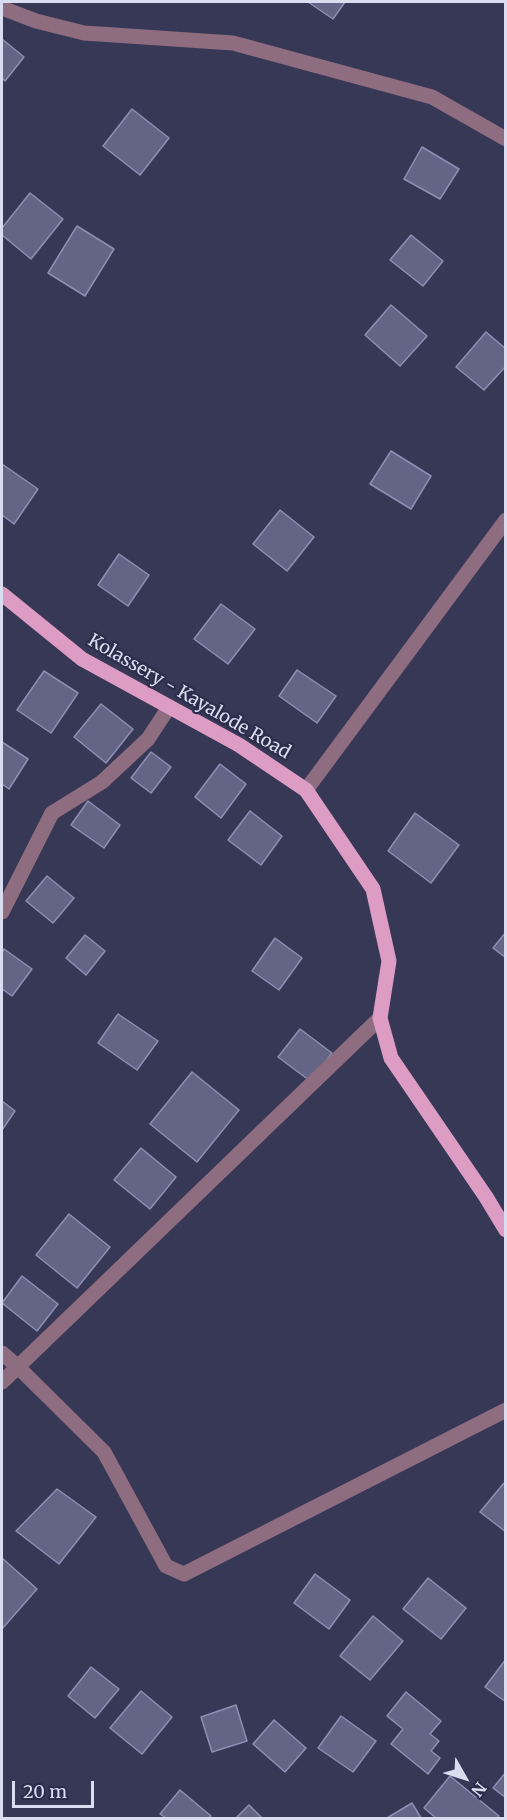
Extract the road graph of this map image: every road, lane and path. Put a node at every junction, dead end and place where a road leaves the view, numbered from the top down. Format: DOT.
graph roads {
  1 [pos="2,8"];
  2 [pos="506,139"];
  3 [pos="506,520"];
  4 [pos="2,594"];
  5 [pos="169,707"];
  6 [pos="306,790"];
  7 [pos="2,912"];
  8 [pos="380,1018"];
  9 [pos="506,1230"];
  10 [pos="2,1353"];
  11 [pos="17,1366"];
  12 [pos="2,1383"];
  13 [pos="506,1410"];
  1 -- 2 [label="street"];
  3 -- 6 [label="street"];
  4 -- 5 [label="main road, Kolassery - Kayalode Road"];
  5 -- 6 [label="main road, Kolassery - Kayalode Road"];
  5 -- 7 [label="street"];
  6 -- 8 [label="main road, Kolassery - Kayalode Road"];
  8 -- 9 [label="main road, Kolassery - Kayalode Road"];
  8 -- 11 [label="street"];
  10 -- 11 [label="street"];
  11 -- 12 [label="street"];
  11 -- 13 [label="street"];
}
